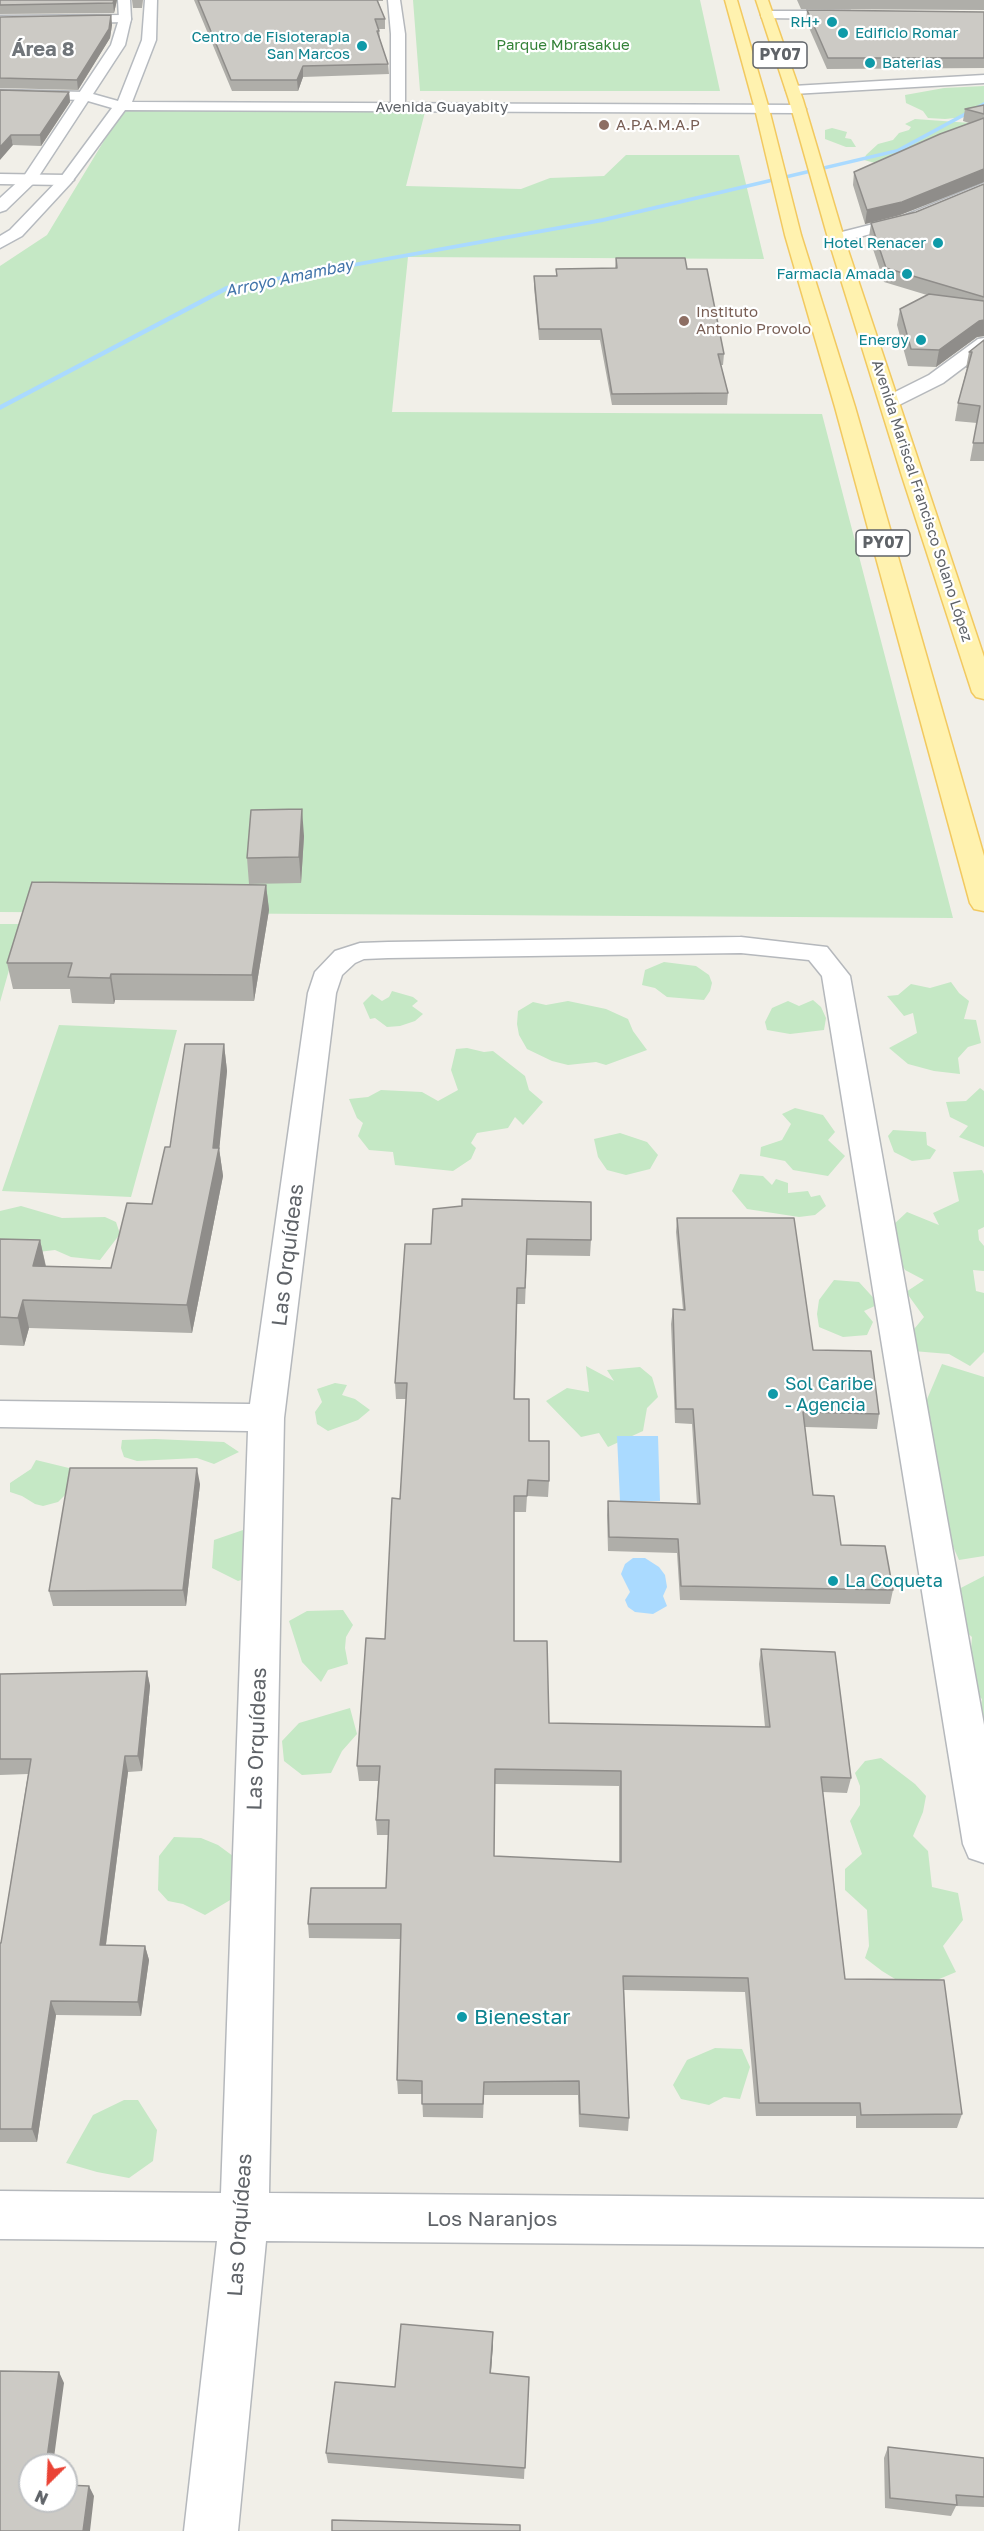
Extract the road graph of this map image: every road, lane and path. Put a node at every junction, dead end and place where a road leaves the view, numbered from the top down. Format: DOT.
graph roads {
  1 [pos="124,0"];
  2 [pos="151,0"];
  3 [pos="394,0"];
  4 [pos="731,0"];
  5 [pos="762,0"];
  6 [pos="767,15"];
  7 [pos="869,15"];
  8 [pos="125,19"];
  9 [pos="0,20"];
  10 [pos="984,79"];
  11 [pos="0,94"];
  12 [pos="86,96"];
  13 [pos="796,100"];
  14 [pos="124,101"];
  15 [pos="398,102"];
  16 [pos="760,104"];
  17 [pos="0,178"];
  18 [pos="30,179"];
  19 [pos="66,180"];
  20 [pos="984,188"];
  21 [pos="0,207"];
  22 [pos="836,238"];
  23 [pos="0,243"];
  24 [pos="984,343"];
  25 [pos="890,402"];
  26 [pos="984,692"];
  27 [pos="984,903"];
  28 [pos="0,1414"];
  29 [pos="266,1418"];
  30 [pos="984,1844"];
  31 [pos="0,2215"];
  32 [pos="244,2217"];
  33 [pos="984,2223"];
  34 [pos="212,2531"];
  1 -- 8 [label="street"];
  2 -- 14 [label="street"];
  3 -- 15 [label="street"];
  4 -- 16 [label="main road, PY07"];
  5 -- 6 [label="main road, Avenida Mariscal Francisco Solano López / PY07"];
  6 -- 7 [label="street"];
  6 -- 13 [label="main road, Avenida Mariscal Francisco Solano López / PY07"];
  8 -- 9 [label="street"];
  8 -- 12 [label="street"];
  10 -- 13 [label="street, Avenida Guayabity"];
  11 -- 12 [label="street, Avenida Guayabity"];
  12 -- 14 [label="street, Avenida Guayabity"];
  12 -- 18 [label="street"];
  13 -- 16 [label="street, Avenida Guayabity"];
  13 -- 22 [label="main road, Avenida Mariscal Francisco Solano López / PY07"];
  14 -- 15 [label="street, Avenida Guayabity"];
  14 -- 19 [label="street"];
  15 -- 16 [label="street, Avenida Guayabity"];
  16 -- 27 [label="main road, PY07"];
  17 -- 18 [label="street"];
  18 -- 19 [label="street"];
  18 -- 21 [label="street"];
  19 -- 23 [label="street"];
  20 -- 22 [label="street"];
  22 -- 25 [label="main road, Avenida Mariscal Francisco Solano López / PY07"];
  24 -- 25 [label="street"];
  25 -- 26 [label="main road, Avenida Mariscal Francisco Solano López / PY07"];
  28 -- 29 [label="street"];
  29 -- 30 [label="street, Las Orquídeas"];
  29 -- 32 [label="street, Las Orquídeas"];
  31 -- 32 [label="street, Los Naranjos"];
  32 -- 33 [label="street, Los Naranjos"];
  32 -- 34 [label="street, Las Orquídeas"];
}
